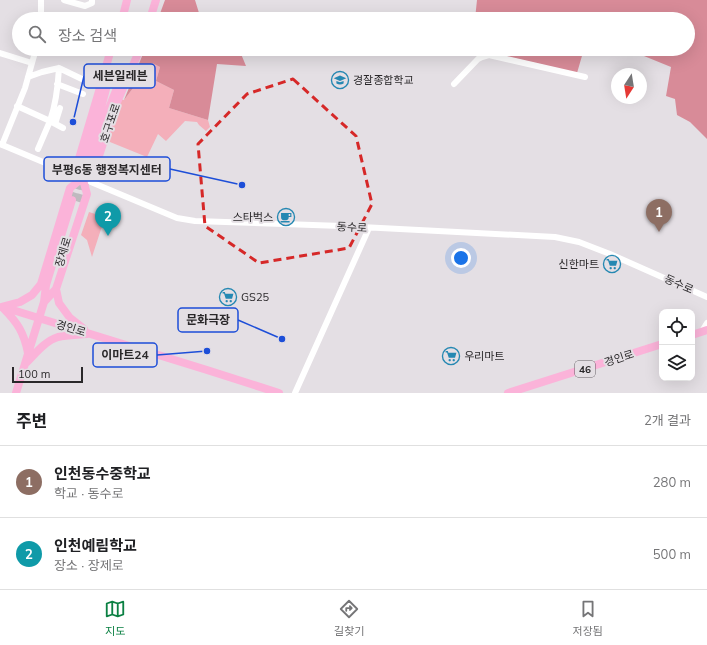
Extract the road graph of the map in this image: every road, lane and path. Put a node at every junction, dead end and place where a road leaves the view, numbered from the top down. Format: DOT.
graph roads {
  1 [pos="40,0"];
  2 [pos="64,0"];
  3 [pos="92,0"];
  4 [pos="127,0"];
  5 [pos="156,0"];
  6 [pos="41,12"];
  7 [pos="123,12"];
  8 [pos="152,12"];
  9 [pos="0,53"];
  10 [pos="34,56"];
  11 [pos="109,56"];
  12 [pos="114,56"];
  13 [pos="132,56"];
  14 [pos="137,56"];
  15 [pos="486,56"];
  16 [pos="493,56"];
  17 [pos="32,63"];
  18 [pos="59,68"];
  19 [pos="28,77"];
  20 [pos="584,77"];
  21 [pos="86,81"];
  22 [pos="58,84"];
  23 [pos="454,84"];
  24 [pos="83,94"];
  25 [pos="17,106"];
  26 [pos="60,108"];
  27 [pos="52,123"];
  28 [pos="63,128"];
  29 [pos="1,145"];
  30 [pos="38,149"];
  31 [pos="82,179"];
  32 [pos="76,201"];
  33 [pos="369,228"];
  34 [pos="41,284"];
  35 [pos="56,289"];
  36 [pos="707,297"];
  37 [pos="44,302"];
  38 [pos="1,306"];
  39 [pos="39,318"];
  40 [pos="707,323"];
  41 [pos="705,331"];
  42 [pos="89,333"];
  43 [pos="695,334"];
  44 [pos="659,345"];
  45 [pos="28,354"];
  46 [pos="25,365"];
  47 [pos="16,393"];
  48 [pos="279,393"];
  49 [pos="295,393"];
  50 [pos="508,393"];
  1 -- 6 [label="street"];
  2 -- 3 [label="street"];
  4 -- 7 [label="main road"];
  5 -- 8 [label="main road"];
  9 -- 17 [label="street"];
  10 -- 17 [label="street"];
  11 -- 31 [label="main road, 호구포로"];
  12 -- 13 [label="main road, 호구포로"];
  14 -- 31 [label="main road, 호구포로"];
  15 -- 23 [label="street"];
  16 -- 20 [label="street"];
  17 -- 19 [label="street"];
  18 -- 19 [label="street"];
  18 -- 21 [label="street"];
  18 -- 22 [label="street"];
  19 -- 25 [label="street"];
  22 -- 24 [label="street"];
  22 -- 27 [label="street"];
  25 -- 27 [label="street"];
  25 -- 29 [label="street"];
  26 -- 27 [label="street"];
  27 -- 28 [label="street"];
  27 -- 30 [label="street"];
  29 -- 31 [label="street, 동수로"];
  31 -- 33 [label="street, 동수로"];
  31 -- 34 [label="main road"];
  31 -- 35 [label="main road"];
  32 -- 37 [label="main road, 장제로"];
  33 -- 36 [label="street, 동수로"];
  33 -- 49 [label="street"];
  34 -- 37 [label="main road"];
  34 -- 38 [label="main road"];
  35 -- 37 [label="main road"];
  35 -- 42 [label="main road"];
  37 -- 39 [label="main road, 장제로"];
  38 -- 39 [label="main road, 경인로"];
  38 -- 45 [label="main road"];
  39 -- 42 [label="main road, 경인로"];
  39 -- 45 [label="main road, 장제로"];
  40 -- 41 [label="street"];
  41 -- 43 [label="main road"];
  42 -- 46 [label="main road"];
  42 -- 48 [label="main road, 경인로"];
  44 -- 50 [label="main road, 경인로 / 46"];
  45 -- 46 [label="main road, 장제로"];
  46 -- 47 [label="main road, 장제로"];
}
